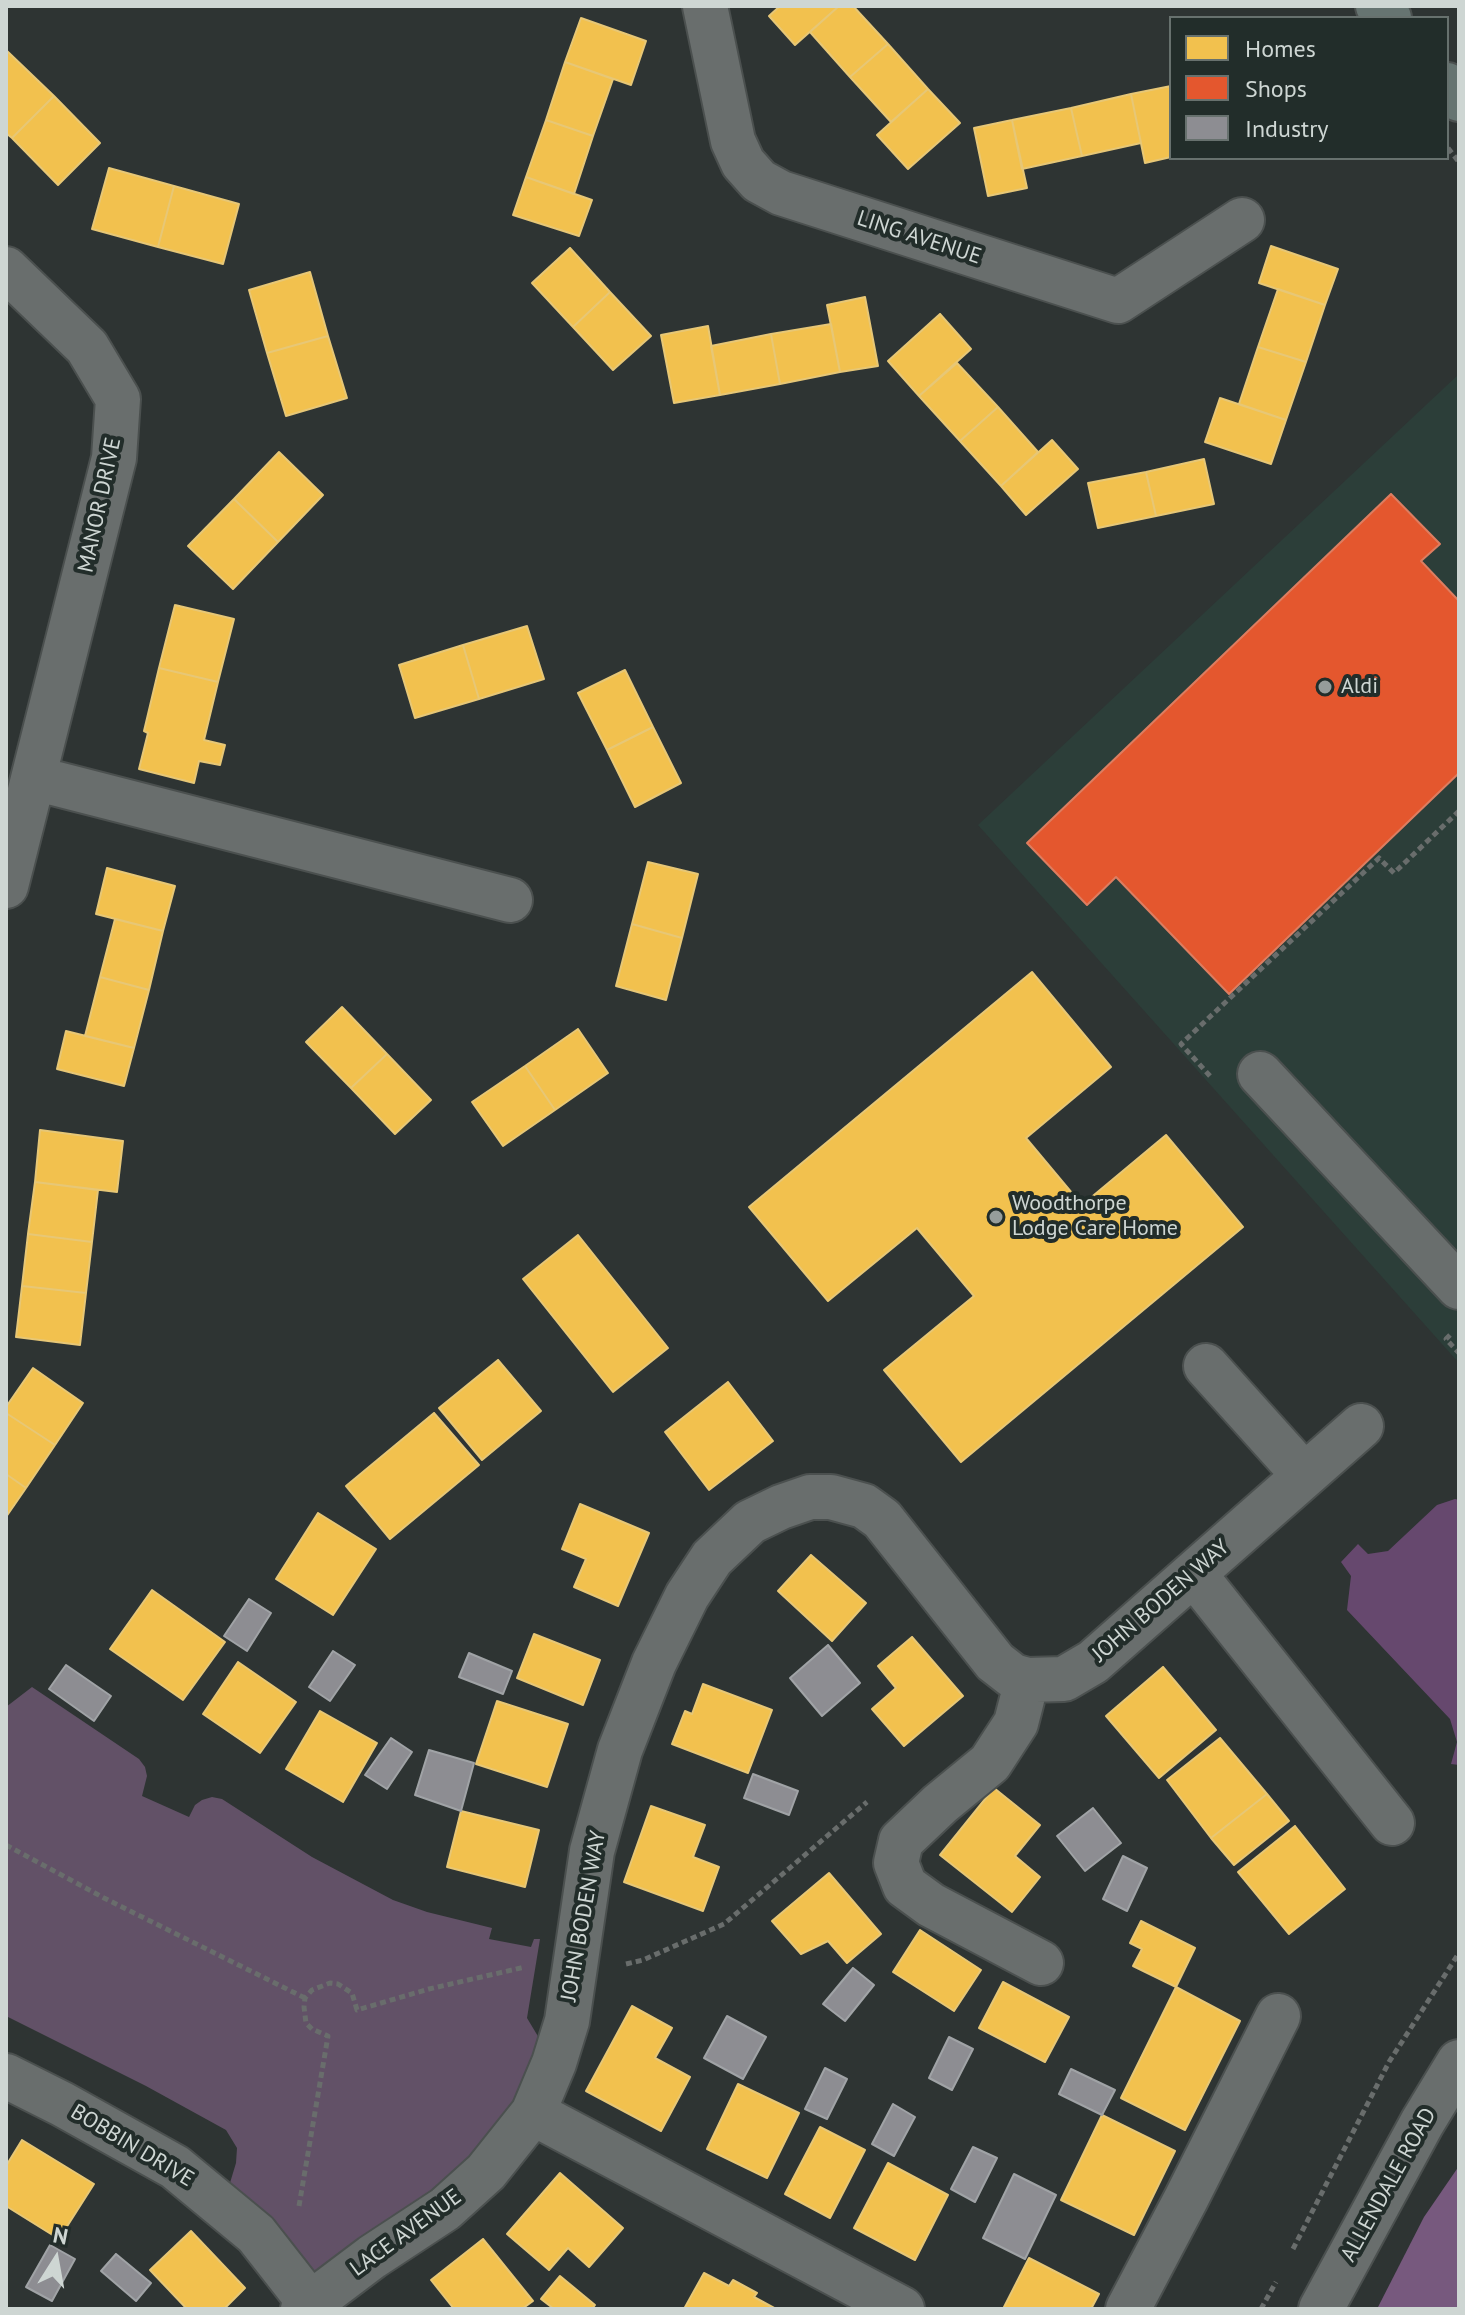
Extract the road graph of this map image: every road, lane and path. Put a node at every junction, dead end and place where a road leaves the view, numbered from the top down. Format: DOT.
graph roads {
  1 [pos="705,6"];
  2 [pos="1242,220"];
  3 [pos="6,269"];
  4 [pos="34,778"];
  5 [pos="6,886"];
  6 [pos="510,900"];
  7 [pos="1260,1074"];
  8 [pos="1459,1287"];
  9 [pos="1459,1326"];
  10 [pos="1459,1353"];
  11 [pos="1206,1366"];
  12 [pos="1361,1426"];
  13 [pos="1304,1475"];
  14 [pos="1194,1574"];
  15 [pos="1027,1680"];
  16 [pos="876,1794"];
  17 [pos="1392,1823"];
  18 [pos="6,1845"];
  19 [pos="1459,1953"];
  20 [pos="1041,1963"];
  21 [pos="575,1965"];
  22 [pos="305,1998"];
  23 [pos="1278,2016"];
  24 [pos="1459,2062"];
  25 [pos="6,2076"];
  26 [pos="533,2113"];
  27 [pos="1290,2255"];
  28 [pos="1283,2268"];
  29 [pos="300,2295"];
  30 [pos="902,2309"];
  31 [pos="1128,2309"];
  32 [pos="1261,2309"];
  33 [pos="1321,2309"];
  1 -- 2 [label="street, LING AVENUE"];
  3 -- 4 [label="street, MANOR DRIVE"];
  4 -- 5 [label="street, MANOR DRIVE"];
  4 -- 6 [label="street"];
  7 -- 8 [label="street"];
  9 -- 10 [label="path"];
  11 -- 13 [label="street"];
  12 -- 13 [label="street, JOHN BODEN WAY"];
  13 -- 14 [label="street, JOHN BODEN WAY"];
  14 -- 15 [label="street, JOHN BODEN WAY"];
  14 -- 17 [label="street"];
  15 -- 20 [label="street"];
  15 -- 21 [label="street, JOHN BODEN WAY"];
  16 -- 21 [label="path"];
  18 -- 22 [label="path"];
  19 -- 27 [label="path"];
  21 -- 22 [label="path"];
  21 -- 26 [label="street, JOHN BODEN WAY"];
  22 -- 29 [label="path"];
  23 -- 31 [label="street"];
  24 -- 33 [label="street, ALLENDALE ROAD"];
  25 -- 29 [label="street, BOBBIN DRIVE"];
  26 -- 29 [label="street, LACE AVENUE"];
  26 -- 30 [label="street"];
  28 -- 32 [label="path"];
}
